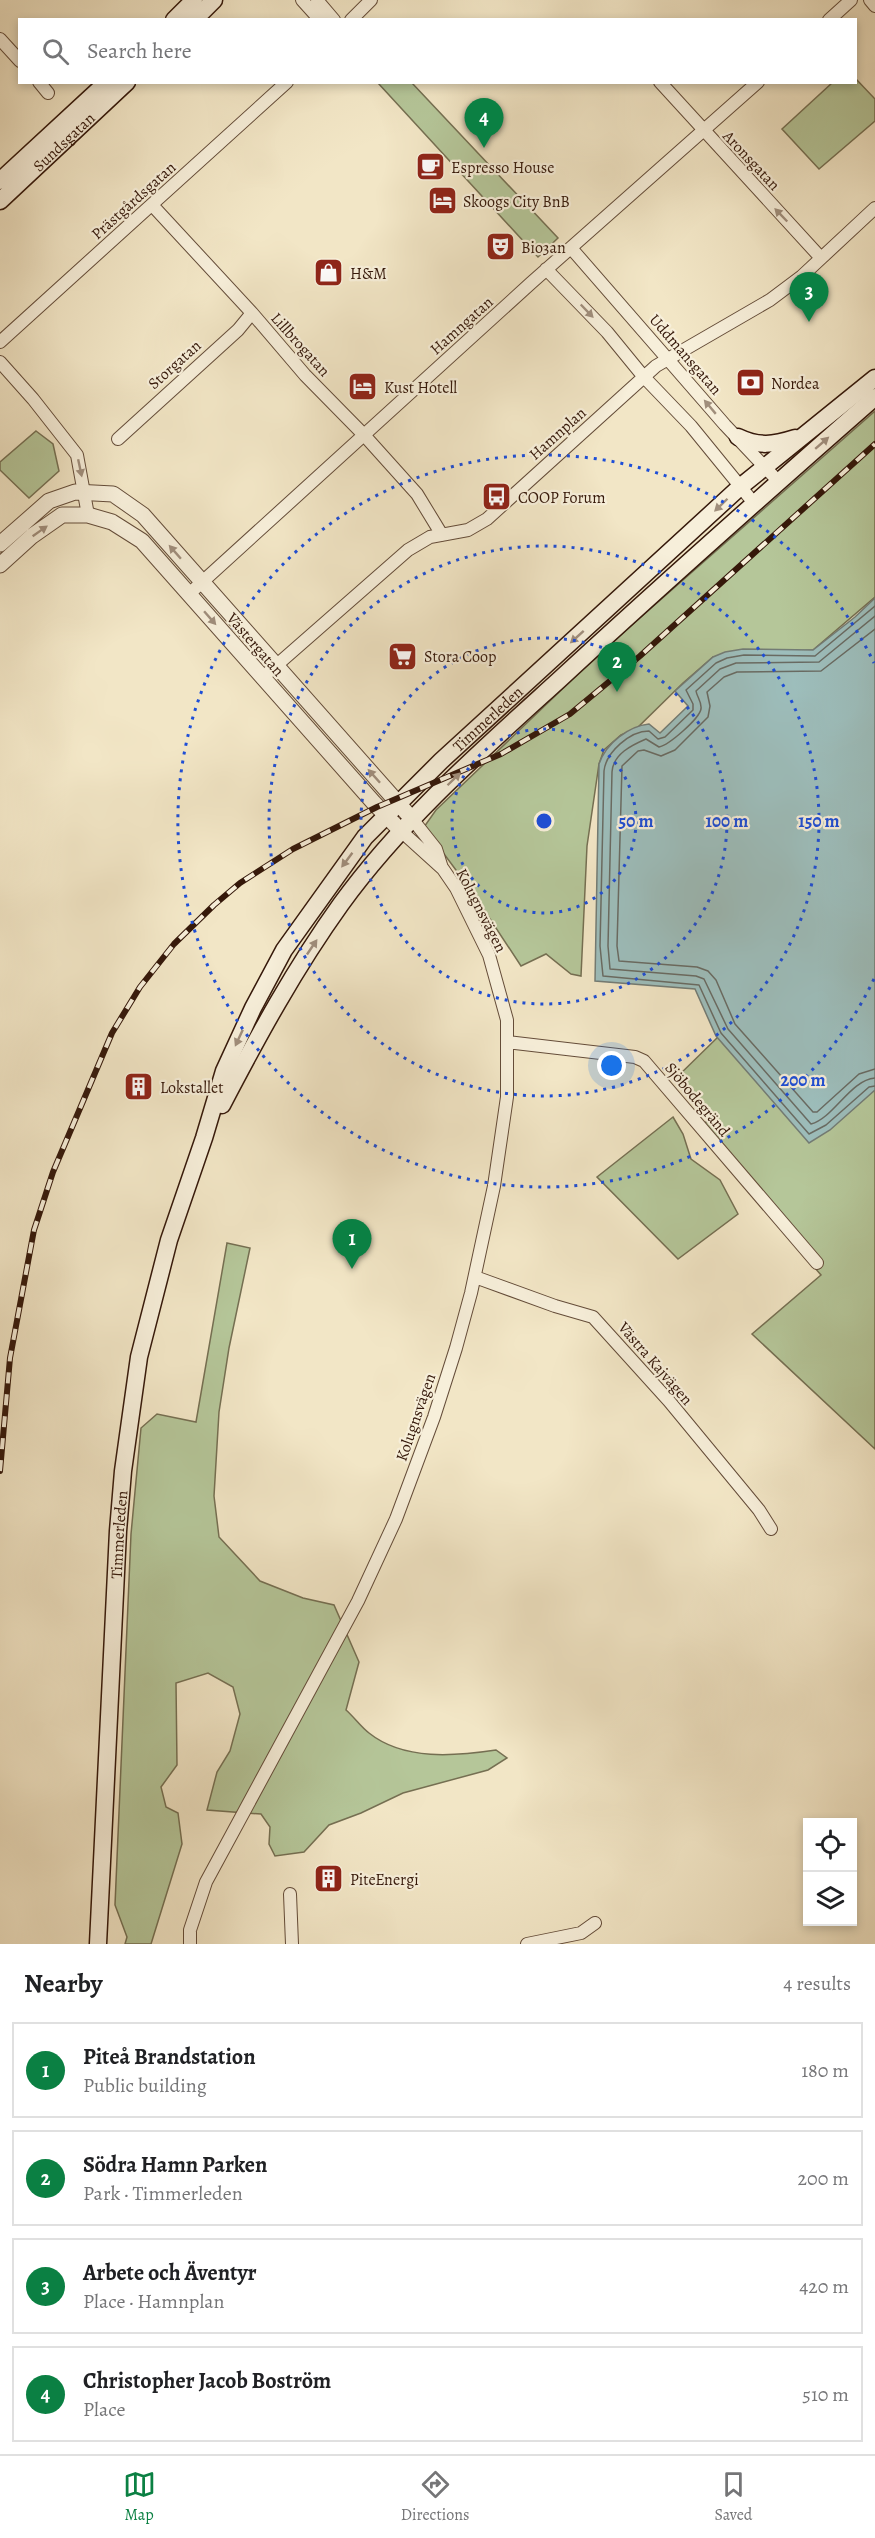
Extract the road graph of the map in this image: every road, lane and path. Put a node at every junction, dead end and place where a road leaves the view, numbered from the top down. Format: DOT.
graph roads {
  1 [pos="194,0"];
  2 [pos="214,0"];
  3 [pos="302,0"];
  4 [pos="317,0"];
  5 [pos="371,0"];
  6 [pos="851,0"];
  7 [pos="870,0"];
  8 [pos="875,6"];
  9 [pos="176,18"];
  10 [pos="196,18"];
  11 [pos="318,18"];
  12 [pos="332,18"];
  13 [pos="353,18"];
  14 [pos="831,18"];
  15 [pos="0,39"];
  16 [pos="18,59"];
  17 [pos="41,84"];
  18 [pos="105,84"];
  19 [pos="125,84"];
  20 [pos="285,84"];
  21 [pos="662,84"];
  22 [pos="756,84"];
  23 [pos="48,93"];
  24 [pos="704,131"];
  25 [pos="0,181"];
  26 [pos="0,201"];
  27 [pos="153,206"];
  28 [pos="875,208"];
  29 [pos="571,248"];
  30 [pos="821,258"];
  31 [pos="546,269"];
  32 [pos="252,313"];
  33 [pos="0,342"];
  34 [pos="668,358"];
  35 [pos="0,362"];
  36 [pos="643,376"];
  37 [pos="875,378"];
  38 [pos="875,397"];
  39 [pos="807,434"];
  40 [pos="364,435"];
  41 [pos="738,437"];
  42 [pos="118,439"];
  43 [pos="765,467"];
  44 [pos="778,481"];
  45 [pos="740,487"];
  46 [pos="86,492"];
  47 [pos="753,502"];
  48 [pos="88,515"];
  49 [pos="442,535"];
  50 [pos="0,544"];
  51 [pos="0,565"];
  52 [pos="202,583"];
  53 [pos="189,594"];
  54 [pos="275,666"];
  55 [pos="262,678"];
  56 [pos="398,803"];
  57 [pos="385,816"];
  58 [pos="407,826"];
  59 [pos="507,1042"];
  60 [pos="204,1138"];
  61 [pos="817,1263"];
  62 [pos="475,1277"];
  63 [pos="771,1529"];
  64 [pos="290,1894"];
  65 [pos="594,1923"];
  66 [pos="98,1944"];
  67 [pos="190,1944"];
  68 [pos="292,1944"];
  69 [pos="526,1944"];
  1 -- 9 [label="main road"];
  2 -- 10 [label="main road"];
  3 -- 11 [label="street"];
  4 -- 12 [label="street"];
  5 -- 13 [label="street"];
  6 -- 14 [label="street"];
  7 -- 8 [label="street"];
  15 -- 16 [label="street"];
  17 -- 23 [label="street"];
  18 -- 25 [label="main road, Sundsgatan"];
  19 -- 26 [label="main road, Sundsgatan"];
  20 -- 27 [label="street, Prästgårdsgatan"];
  21 -- 24 [label="street, Aronsgatan"];
  22 -- 24 [label="street, Hamngatan"];
  24 -- 29 [label="street, Hamngatan"];
  30 -- 24 [label="street, Aronsgatan, one-way"];
  27 -- 32 [label="street, Lillbrogatan"];
  27 -- 33 [label="street, Prästgårdsgatan"];
  28 -- 30 [label="street, Hamnplan"];
  29 -- 31 [label="street, Hamngatan"];
  29 -- 34 [label="street, Uddmansgatan"];
  30 -- 34 [label="street, Hamnplan"];
  31 -- 36 [label="street, one-way"];
  31 -- 40 [label="street, Hamngatan"];
  32 -- 40 [label="street, Lillbrogatan"];
  32 -- 42 [label="street, Storgatan"];
  34 -- 36 [label="street, Hamnplan"];
  41 -- 34 [label="street, Uddmansgatan, one-way"];
  35 -- 46 [label="street, one-way"];
  36 -- 45 [label="street"];
  36 -- 49 [label="street, Hamnplan"];
  37 -- 39 [label="main road, Timmerleden"];
  44 -- 38 [label="main road, Timmerleden, one-way"];
  39 -- 41 [label="main road"];
  39 -- 43 [label="main road, Timmerleden"];
  40 -- 49 [label="street, Lillbrogatan"];
  40 -- 52 [label="street, Hamngatan"];
  41 -- 43 [label="street, Uddmansgatan"];
  43 -- 44 [label="street, Uddmansgatan"];
  43 -- 45 [label="main road, Timmerleden"];
  44 -- 47 [label="main road, Timmerleden"];
  45 -- 47 [label="street"];
  45 -- 56 [label="main road, Timmerleden, one-way"];
  46 -- 48 [label="street"];
  46 -- 50 [label="street"];
  52 -- 46 [label="street, Västergatan, one-way"];
  58 -- 47 [label="main road, Timmerleden, one-way"];
  51 -- 48 [label="street, one-way"];
  48 -- 53 [label="street, Västergatan"];
  49 -- 54 [label="street, Hamnplan"];
  52 -- 53 [label="street, Hamngatan"];
  52 -- 54 [label="street, Västergatan"];
  53 -- 55 [label="street, Västergatan, one-way"];
  54 -- 55 [label="street, Hamnplan"];
  56 -- 54 [label="street, Västergatan, one-way"];
  55 -- 57 [label="street, Västergatan"];
  56 -- 57 [label="main road, Timmerleden"];
  56 -- 58 [label="street, Västergatan"];
  57 -- 58 [label="street, Västergatan"];
  57 -- 60 [label="main road, Timmerleden, one-way"];
  58 -- 59 [label="street, Kolugnsvägen"];
  60 -- 58 [label="main road, Timmerleden, one-way"];
  59 -- 61 [label="street, Sjöbodegränd"];
  59 -- 62 [label="street, Kolugnsvägen"];
  60 -- 66 [label="main road, Timmerleden"];
  62 -- 63 [label="street, Västra Kajvägen"];
  62 -- 67 [label="street, Kolugnsvägen"];
  64 -- 68 [label="street"];
  65 -- 69 [label="street"];
}
